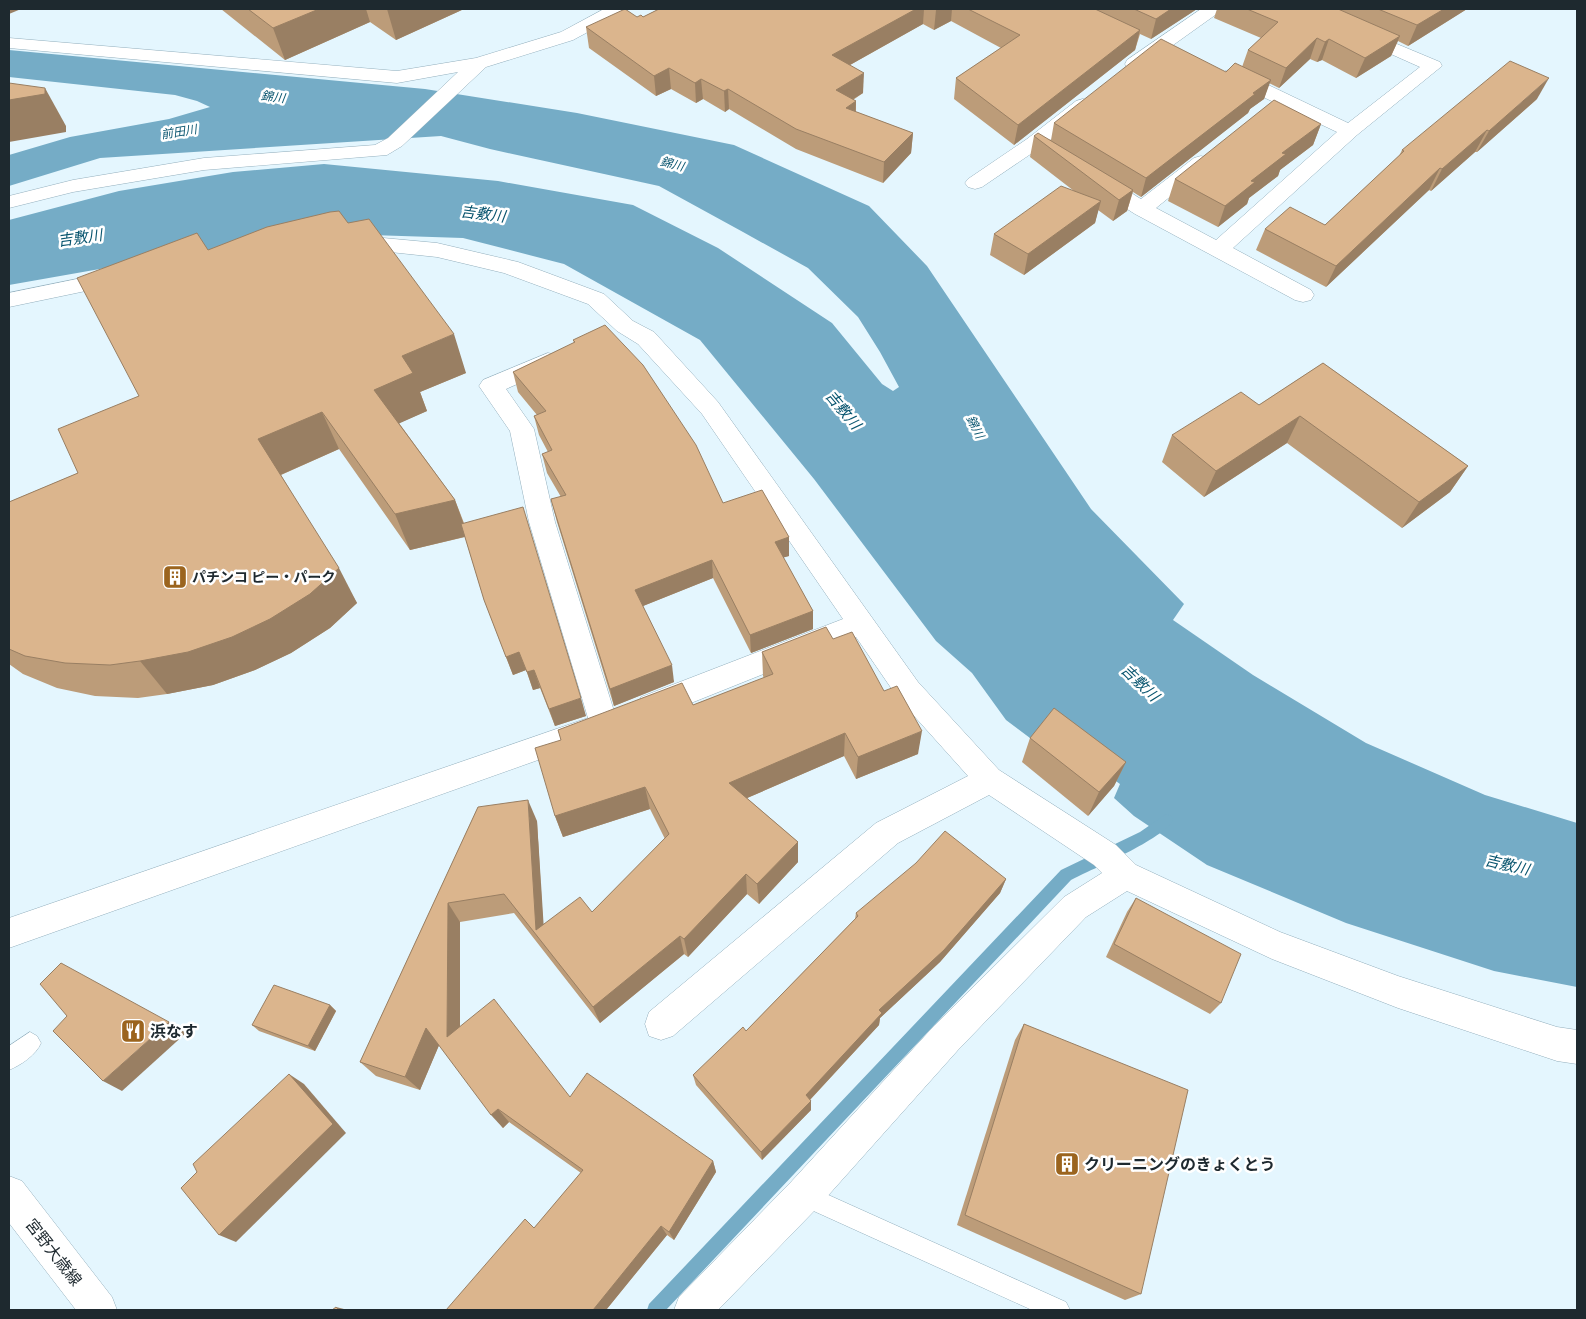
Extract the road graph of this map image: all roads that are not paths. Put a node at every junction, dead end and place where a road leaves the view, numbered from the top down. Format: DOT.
graph roads {
  1 [pos="617,9"];
  2 [pos="1212,9"];
  3 [pos="1345,27"];
  4 [pos="9,42"];
  5 [pos="1151,44"];
  6 [pos="1182,51"];
  7 [pos="479,63"];
  8 [pos="1218,68"];
  9 [pos="1123,73"];
  10 [pos="1093,96"];
  11 [pos="1350,131"];
  12 [pos="1219,148"];
  13 [pos="1084,174"];
  14 [pos="975,183"];
  15 [pos="9,202"];
  16 [pos="1142,210"];
  17 [pos="325,244"];
  18 [pos="1218,250"];
  19 [pos="141,273"];
  20 [pos="1303,295"];
  21 [pos="9,300"];
  22 [pos="625,326"];
  23 [pos="599,338"];
  24 [pos="572,350"];
  25 [pos="861,623"];
  26 [pos="604,724"];
  27 [pos="989,779"];
  28 [pos="1125,875"];
  29 [pos="9,933"];
  30 [pos="661,1024"];
  31 [pos="30,1043"];
  32 [pos="1577,1047"];
  33 [pos="9,1059"];
  34 [pos="9,1194"];
  35 [pos="804,1195"];
  36 [pos="99,1310"];
  37 [pos="692,1310"];
  38 [pos="1058,1310"];
  1 -- 7 [label="street"];
  2 -- 5 [label="street"];
  3 -- 11 [label="street"];
  4 -- 7 [label="street"];
  5 -- 6 [label="street"];
  5 -- 9 [label="street"];
  7 -- 15 [label="street"];
  8 -- 11 [label="street"];
  10 -- 14 [label="street"];
  11 -- 18 [label="street"];
  12 -- 16 [label="street"];
  13 -- 16 [label="street"];
  16 -- 18 [label="street"];
  17 -- 22 [label="street"];
  18 -- 20 [label="street"];
  19 -- 21 [label="street"];
  22 -- 23 [label="street"];
  22 -- 25 [label="street"];
  24 -- 26 [label="street"];
  25 -- 26 [label="street"];
  25 -- 27 [label="street"];
  26 -- 29 [label="street"];
  27 -- 28 [label="street"];
  27 -- 30 [label="street"];
  28 -- 32 [label="street"];
  28 -- 35 [label="street"];
  31 -- 33 [label="lane"];
  34 -- 36 [label="street, 宮野大歳線"];
  35 -- 37 [label="street"];
  35 -- 38 [label="lane"];
}
